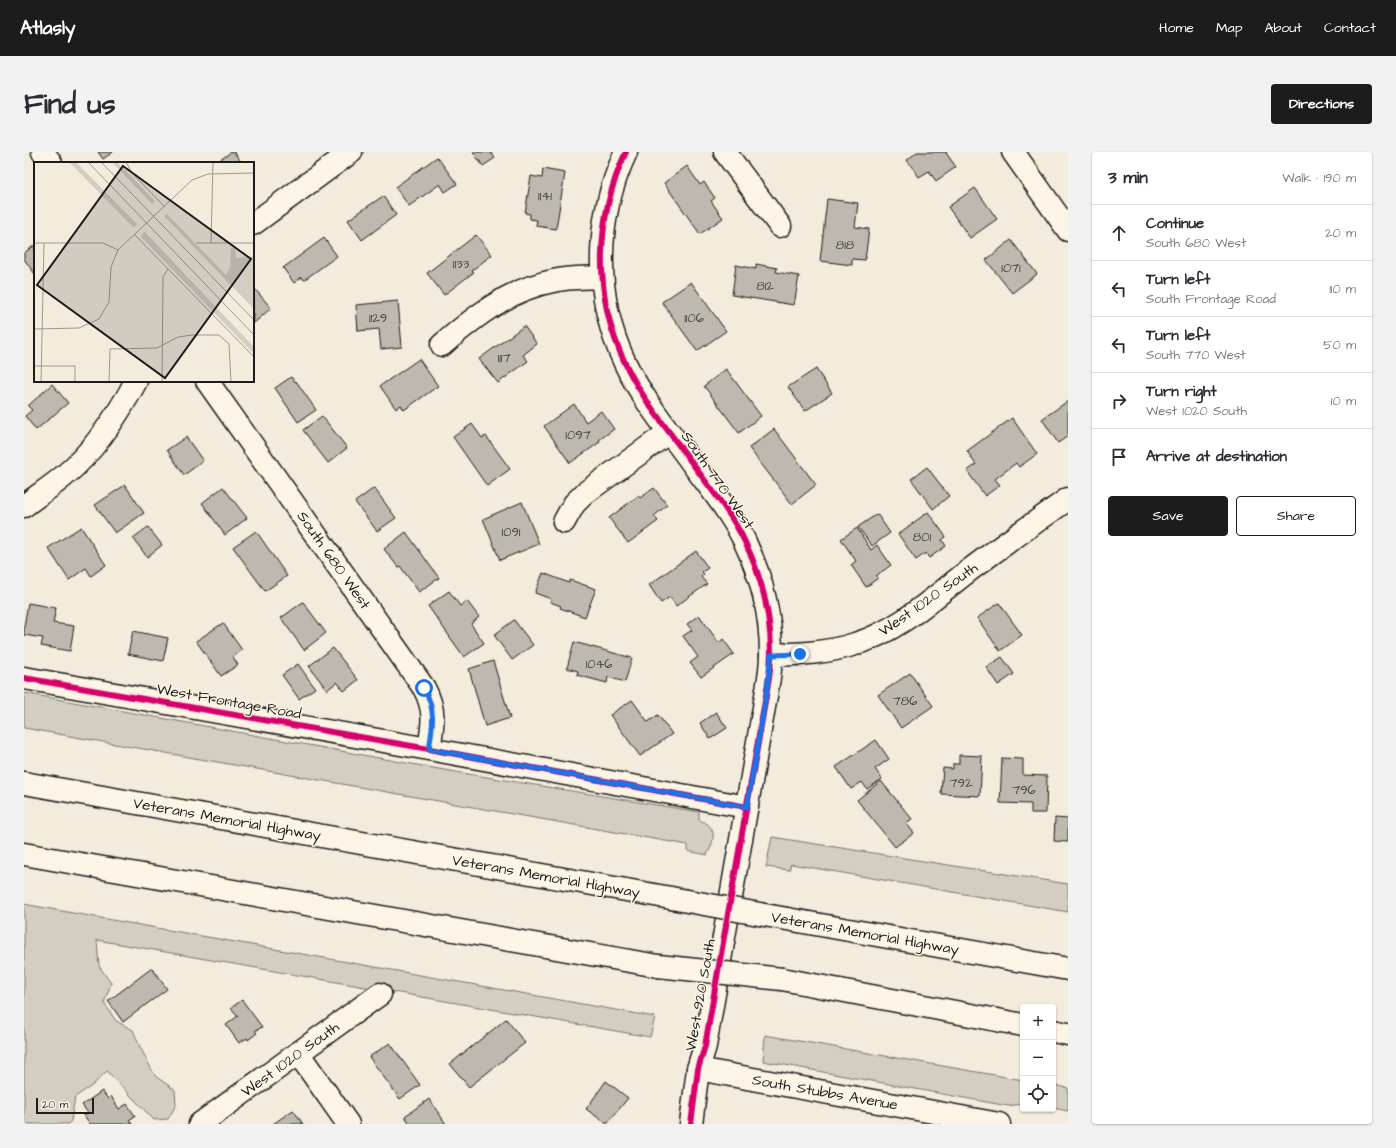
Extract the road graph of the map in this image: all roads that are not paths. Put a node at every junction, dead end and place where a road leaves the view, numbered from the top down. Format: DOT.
graph roads {
  1 [pos="43,152"];
  2 [pos="351,152"];
  3 [pos="725,152"];
  4 [pos="1013,152"];
  5 [pos="623,158"];
  6 [pos="49,162"];
  7 [pos="254,223"];
  8 [pos="780,226"];
  9 [pos="1068,230"];
  10 [pos="602,277"];
  11 [pos="442,345"];
  12 [pos="135,382"];
  13 [pos="208,382"];
  14 [pos="669,432"];
  15 [pos="1068,499"];
  16 [pos="24,506"];
  17 [pos="564,522"];
  18 [pos="771,655"];
  19 [pos="24,678"];
  20 [pos="429,749"];
  21 [pos="24,783"];
  22 [pos="747,807"];
  23 [pos="24,854"];
  24 [pos="736,871"];
  25 [pos="1068,969"];
  26 [pos="380,994"];
  27 [pos="1020,1024"];
  28 [pos="1056,1032"];
  29 [pos="1068,1034"];
  30 [pos="298,1053"];
  31 [pos="698,1069"];
  32 [pos="200,1124"];
  33 [pos="348,1124"];
  34 [pos="691,1124"];
  35 [pos="999,1124"];
  1 -- 6 [label="main road"];
  2 -- 7 [label="main road"];
  3 -- 8 [label="main road"];
  4 -- 9 [label="main road"];
  5 -- 10 [label="main road, South 770 West"];
  10 -- 11 [label="main road"];
  10 -- 14 [label="main road, South 770 West"];
  12 -- 16 [label="main road"];
  13 -- 20 [label="main road, South 680 West"];
  14 -- 17 [label="main road"];
  14 -- 18 [label="main road, South 770 West"];
  15 -- 18 [label="main road, West 1020 South"];
  18 -- 22 [label="main road, South 770 West"];
  19 -- 20 [label="main road, West Frontage Road"];
  20 -- 22 [label="main road, West Frontage Road"];
  21 -- 25 [label="main road, Veterans Memorial Highway, bridge"];
  22 -- 24 [label="main road, South 770 West"];
  23 -- 27 [label="main road, bridge"];
  24 -- 31 [label="main road, West 920 South"];
  26 -- 30 [label="main road, West 1020 South"];
  28 -- 29 [label="main road"];
  30 -- 32 [label="main road, West 1020 South"];
  30 -- 33 [label="main road"];
  31 -- 34 [label="main road, West 920 South"];
  31 -- 35 [label="main road, South Stubbs Avenue"];
}
